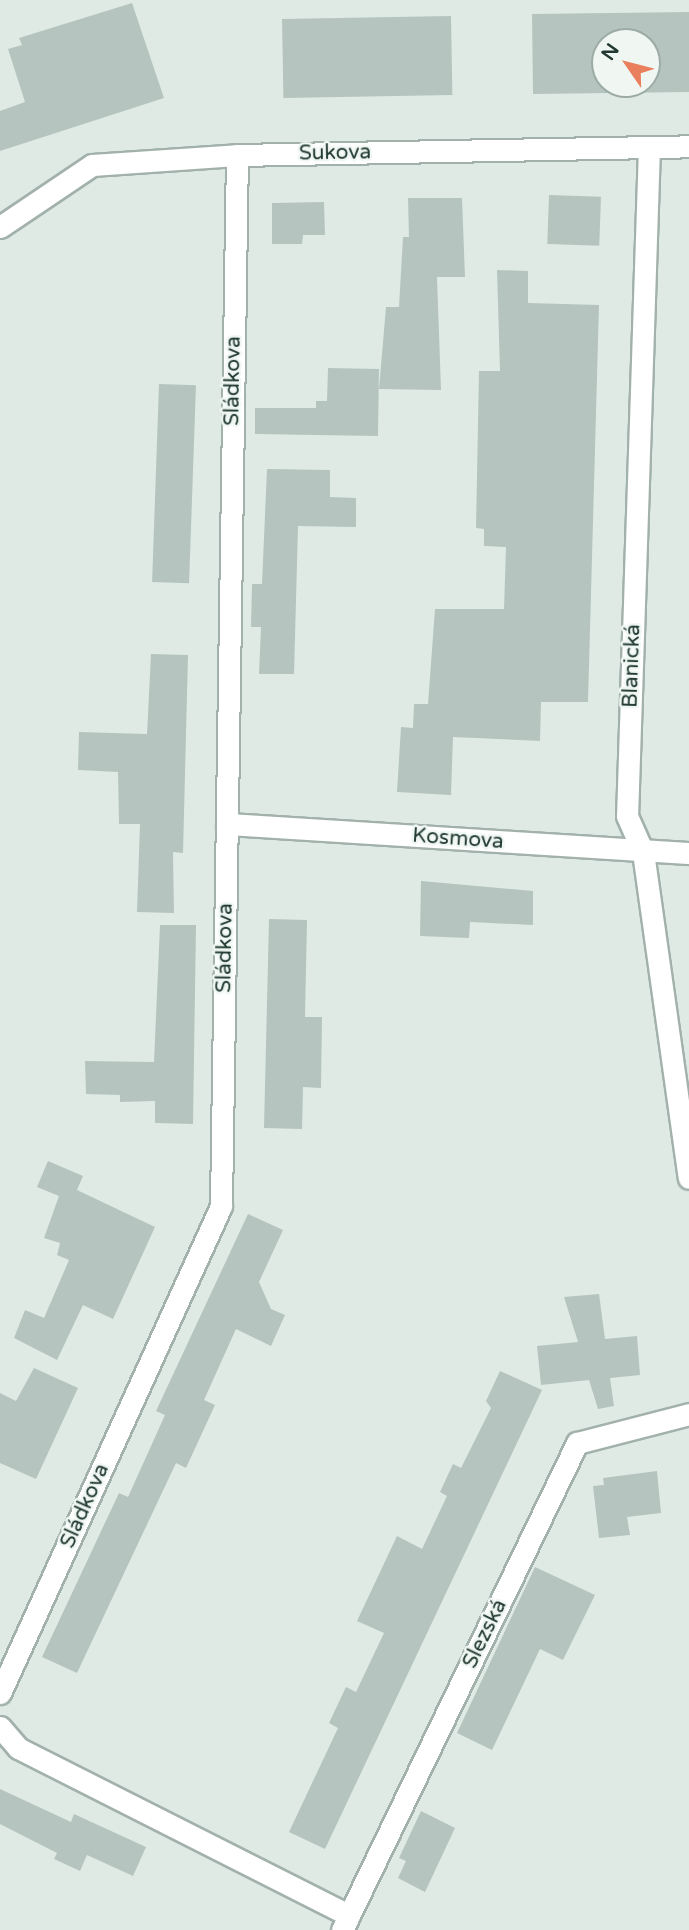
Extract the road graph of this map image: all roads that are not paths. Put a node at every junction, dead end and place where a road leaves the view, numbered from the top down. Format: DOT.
graph roads {
  1 [pos="689,146"];
  2 [pos="649,147"];
  3 [pos="237,155"];
  4 [pos="0,227"];
  5 [pos="227,824"];
  6 [pos="643,852"];
  7 [pos="689,853"];
  8 [pos="689,1178"];
  9 [pos="689,1414"];
  10 [pos="0,1693"];
  11 [pos="0,1727"];
  12 [pos="346,1923"];
  1 -- 2 [label="street, Sukova"];
  2 -- 3 [label="street, Sukova"];
  2 -- 6 [label="street, Blanická"];
  3 -- 4 [label="street, Sukova"];
  3 -- 5 [label="street, Sládkova"];
  5 -- 6 [label="street, Kosmova"];
  5 -- 10 [label="street, Sládkova"];
  6 -- 7 [label="street, Kosmova"];
  6 -- 8 [label="street, Blanická"];
  9 -- 12 [label="street, Slezská"];
  11 -- 12 [label="street"];
}
